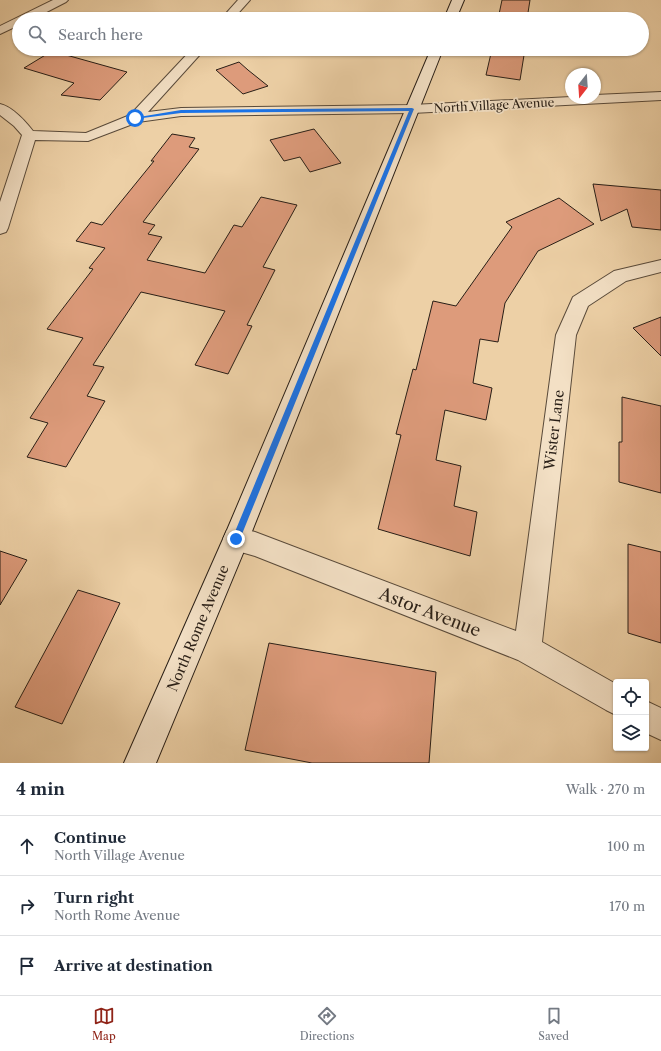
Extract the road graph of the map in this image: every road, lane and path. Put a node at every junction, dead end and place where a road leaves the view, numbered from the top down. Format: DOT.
graph roads {
  1 [pos="62,0"];
  2 [pos="244,0"];
  3 [pos="458,0"];
  4 [pos="38,12"];
  5 [pos="233,12"];
  6 [pos="453,12"];
  7 [pos="12,24"];
  8 [pos="0,30"];
  9 [pos="193,56"];
  10 [pos="434,56"];
  11 [pos="661,96"];
  12 [pos="0,108"];
  13 [pos="412,109"];
  14 [pos="135,118"];
  15 [pos="29,135"];
  16 [pos="0,228"];
  17 [pos="661,266"];
  18 [pos="236,539"];
  19 [pos="527,649"];
  20 [pos="613,698"];
  21 [pos="649,718"];
  22 [pos="661,725"];
  23 [pos="140,763"];
  1 -- 4 [label="street"];
  2 -- 5 [label="street"];
  3 -- 6 [label="street"];
  7 -- 8 [label="street"];
  9 -- 14 [label="street"];
  10 -- 13 [label="street, North Rome Avenue"];
  11 -- 13 [label="street, North Village Avenue"];
  12 -- 15 [label="street"];
  13 -- 14 [label="street, North Village Avenue"];
  13 -- 18 [label="street, North Rome Avenue"];
  14 -- 15 [label="street"];
  15 -- 16 [label="street"];
  17 -- 19 [label="street, Wister Lane"];
  18 -- 19 [label="street, Astor Avenue"];
  18 -- 23 [label="street, North Rome Avenue"];
  19 -- 20 [label="street, Astor Avenue"];
  21 -- 22 [label="street"];
}
